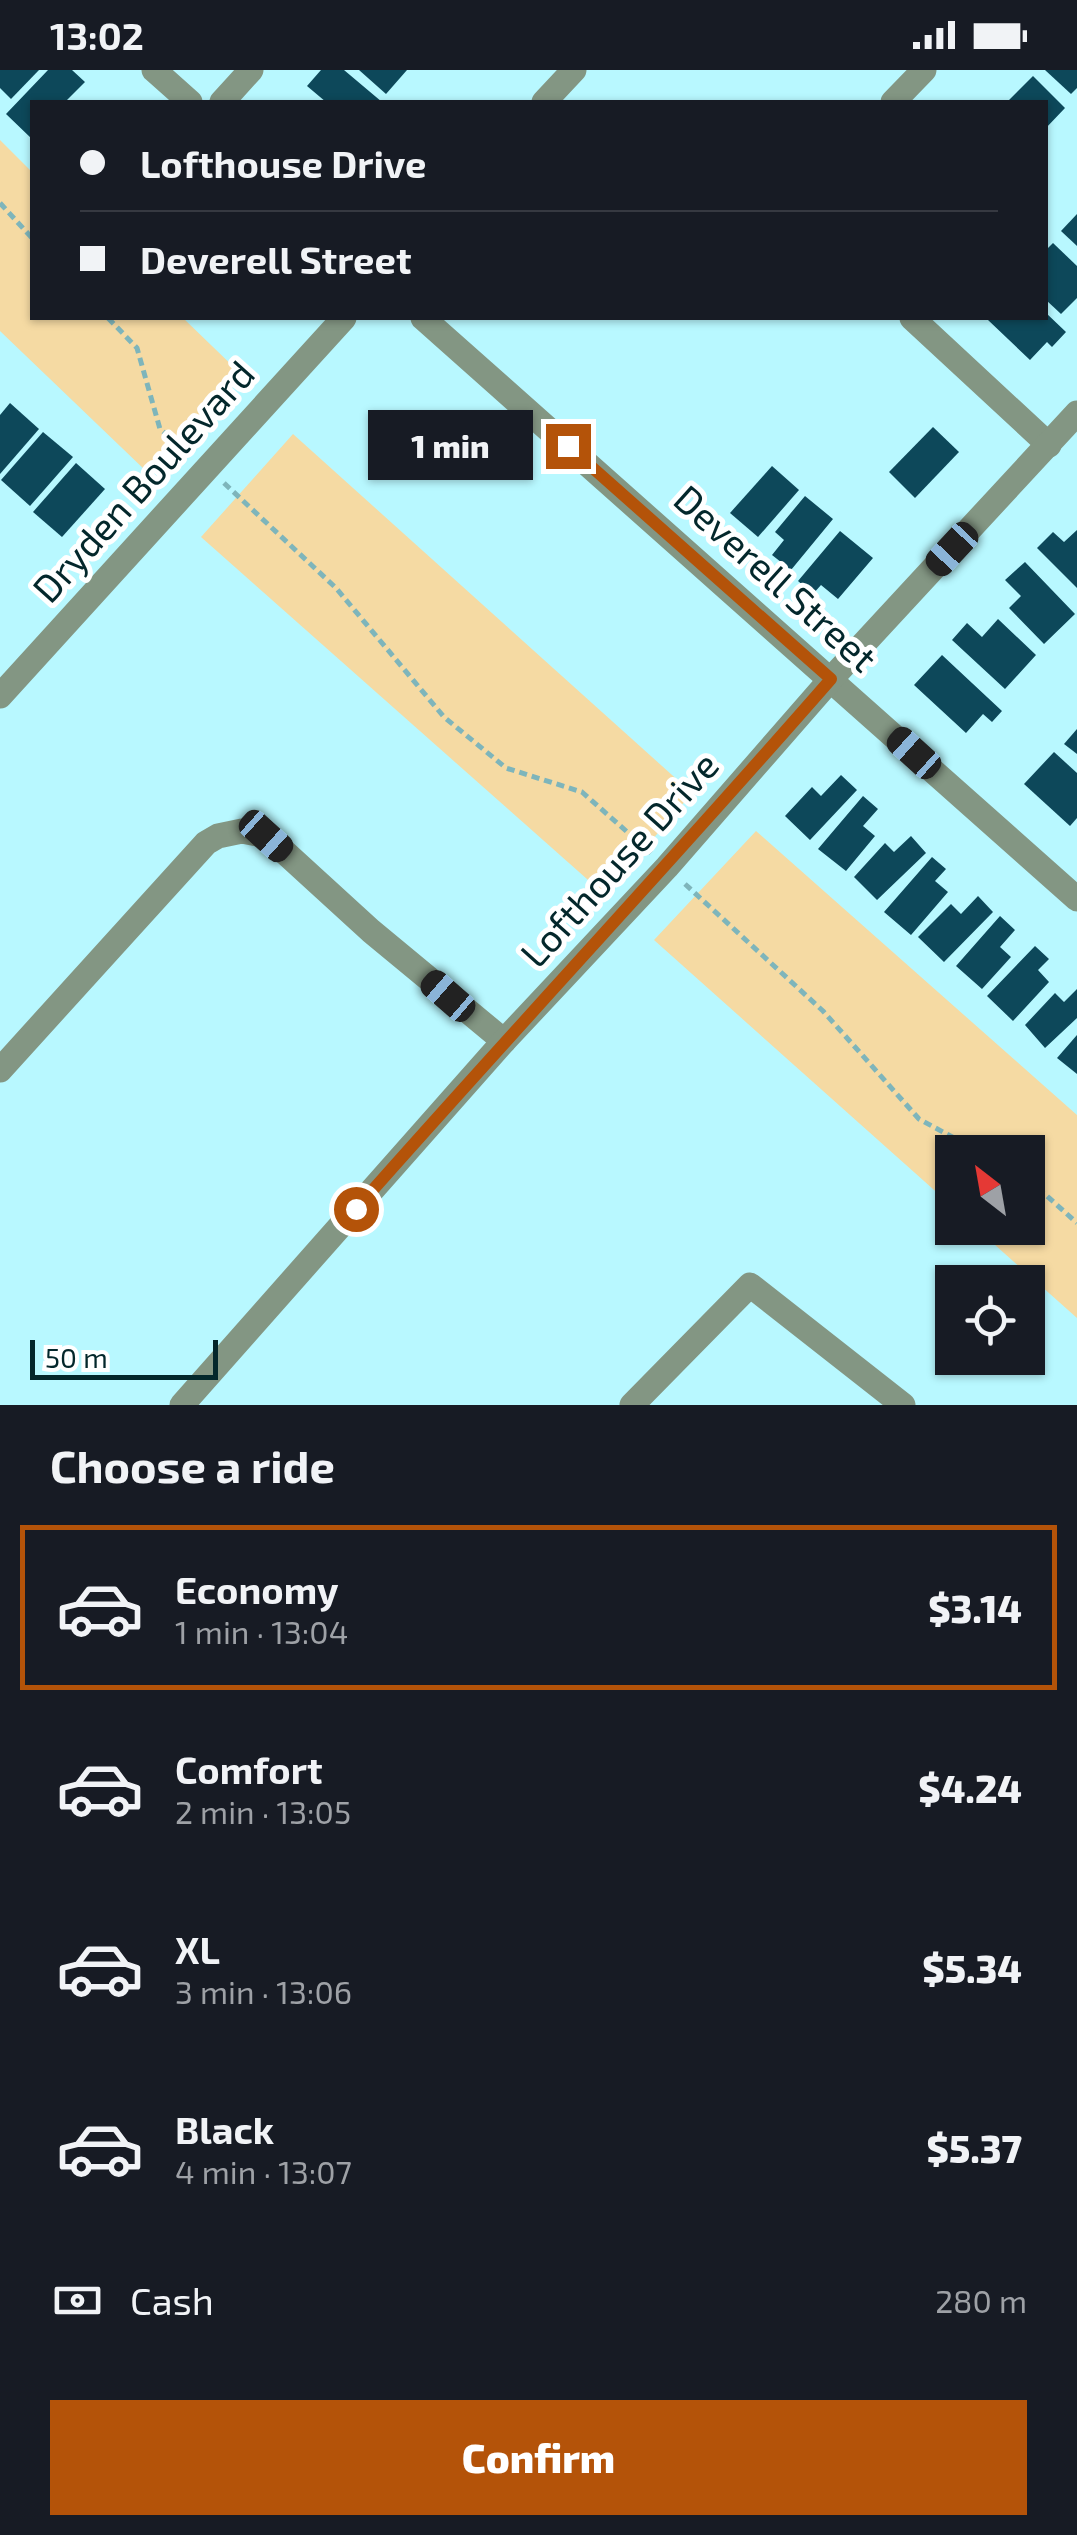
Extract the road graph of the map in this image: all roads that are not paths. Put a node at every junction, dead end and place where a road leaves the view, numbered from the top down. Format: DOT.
graph roads {
  1 [pos="154,70"];
  2 [pos="251,70"];
  3 [pos="574,70"];
  4 [pos="924,70"];
  5 [pos="188,100"];
  6 [pos="224,100"];
  7 [pos="546,100"];
  8 [pos="895,100"];
  9 [pos="342,320"];
  10 [pos="425,320"];
  11 [pos="914,320"];
  12 [pos="1077,413"];
  13 [pos="1049,445"];
  14 [pos="831,679"];
  15 [pos="0,696"];
  16 [pos="1077,898"];
  17 [pos="504,1041"];
  18 [pos="0,1070"];
  19 [pos="182,1405"];
  20 [pos="632,1405"];
  21 [pos="903,1405"];
  1 -- 5 [label="street"];
  2 -- 6 [label="street"];
  3 -- 7 [label="street"];
  4 -- 8 [label="street"];
  9 -- 15 [label="street, Dryden Boulevard"];
  10 -- 14 [label="street, Deverell Street"];
  11 -- 13 [label="street"];
  12 -- 13 [label="street, Lofthouse Drive"];
  13 -- 14 [label="street, Lofthouse Drive"];
  14 -- 16 [label="street, Deverell Street"];
  14 -- 17 [label="street, Lofthouse Drive"];
  17 -- 18 [label="street"];
  17 -- 19 [label="street, Lofthouse Drive"];
  20 -- 21 [label="street"];
}
